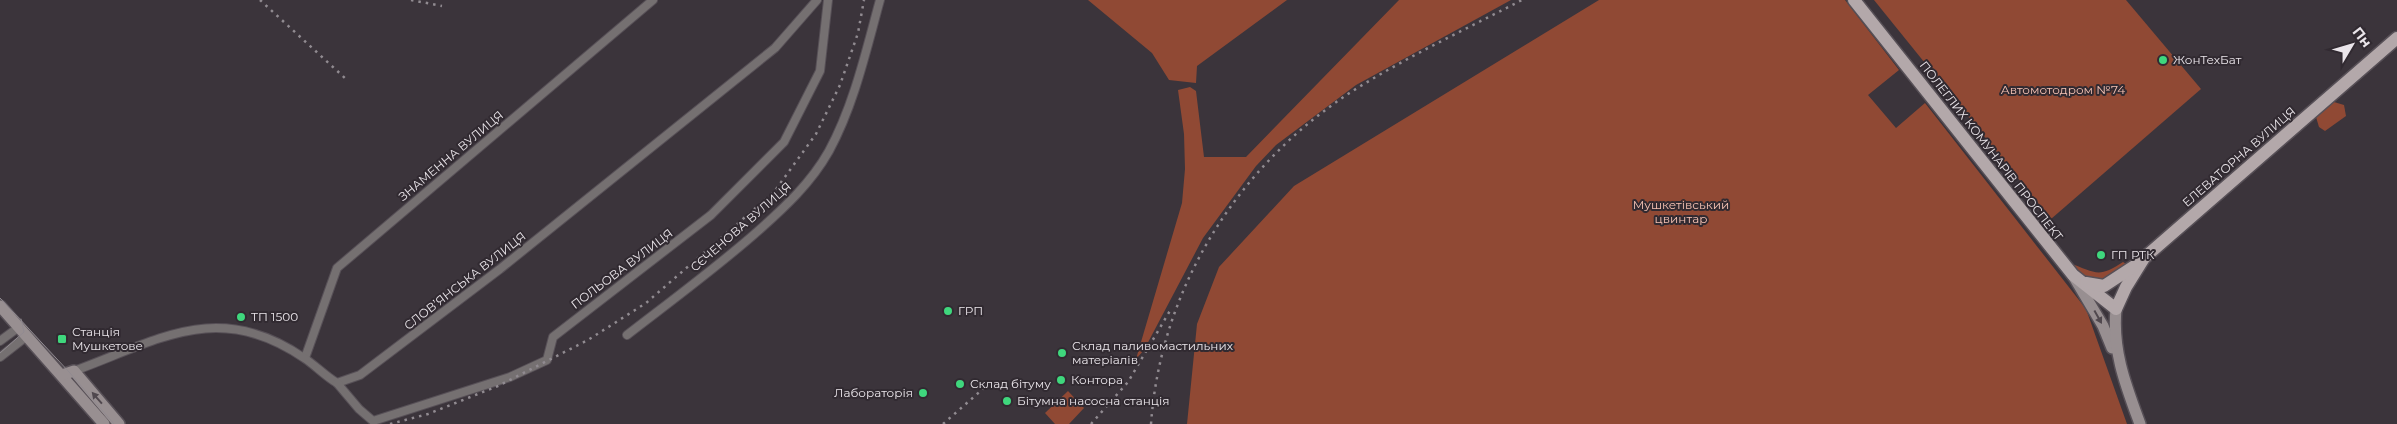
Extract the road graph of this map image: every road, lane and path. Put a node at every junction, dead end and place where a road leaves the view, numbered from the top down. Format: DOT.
graph roads {
  1 [pos="653,0"];
  2 [pos="817,0"];
  3 [pos="828,0"];
  4 [pos="880,0"];
  5 [pos="1854,0"];
  6 [pos="2397,38"];
  7 [pos="2144,258"];
  8 [pos="2073,275"];
  9 [pos="0,306"];
  10 [pos="2116,310"];
  11 [pos="19,327"];
  12 [pos="627,335"];
  13 [pos="27,336"];
  14 [pos="0,341"];
  15 [pos="0,357"];
  16 [pos="305,358"];
  17 [pos="2119,365"];
  18 [pos="74,371"];
  19 [pos="62,375"];
  20 [pos="336,383"];
  21 [pos="104,424"];
  22 [pos="119,424"];
  23 [pos="2140,424"];
  1 -- 16 [label="street, ЗНАМЕННА ВУЛИЦЯ"];
  2 -- 20 [label="street, СЛОВ’ЯНСЬКА ВУЛИЦЯ"];
  3 -- 20 [label="street, ПОЛЬОВА ВУЛИЦЯ"];
  4 -- 12 [label="street, СЄЧЕНОВА ВУЛИЦЯ"];
  5 -- 8 [label="main road, ПОЛЕГЛИХ КОМУНАРІВ ПРОСПЕКТ"];
  6 -- 7 [label="main road, ЕЛЕВАТОРНА ВУЛИЦЯ"];
  7 -- 8 [label="main road"];
  7 -- 10 [label="main road, ЕЛЕВАТОРНА ВУЛИЦЯ"];
  8 -- 10 [label="main road, ПОЛЕГЛИХ КОМУНАРІВ ПРОСПЕКТ"];
  8 -- 17 [label="main road, one-way"];
  9 -- 11 [label="main road"];
  10 -- 17 [label="main road"];
  11 -- 13 [label="main road"];
  11 -- 14 [label="street"];
  13 -- 15 [label="street"];
  13 -- 19 [label="main road"];
  16 -- 18 [label="street"];
  16 -- 20 [label="street"];
  17 -- 23 [label="main road"];
  18 -- 19 [label="main road"];
  22 -- 18 [label="main road, one-way"];
  19 -- 21 [label="main road"];
}
